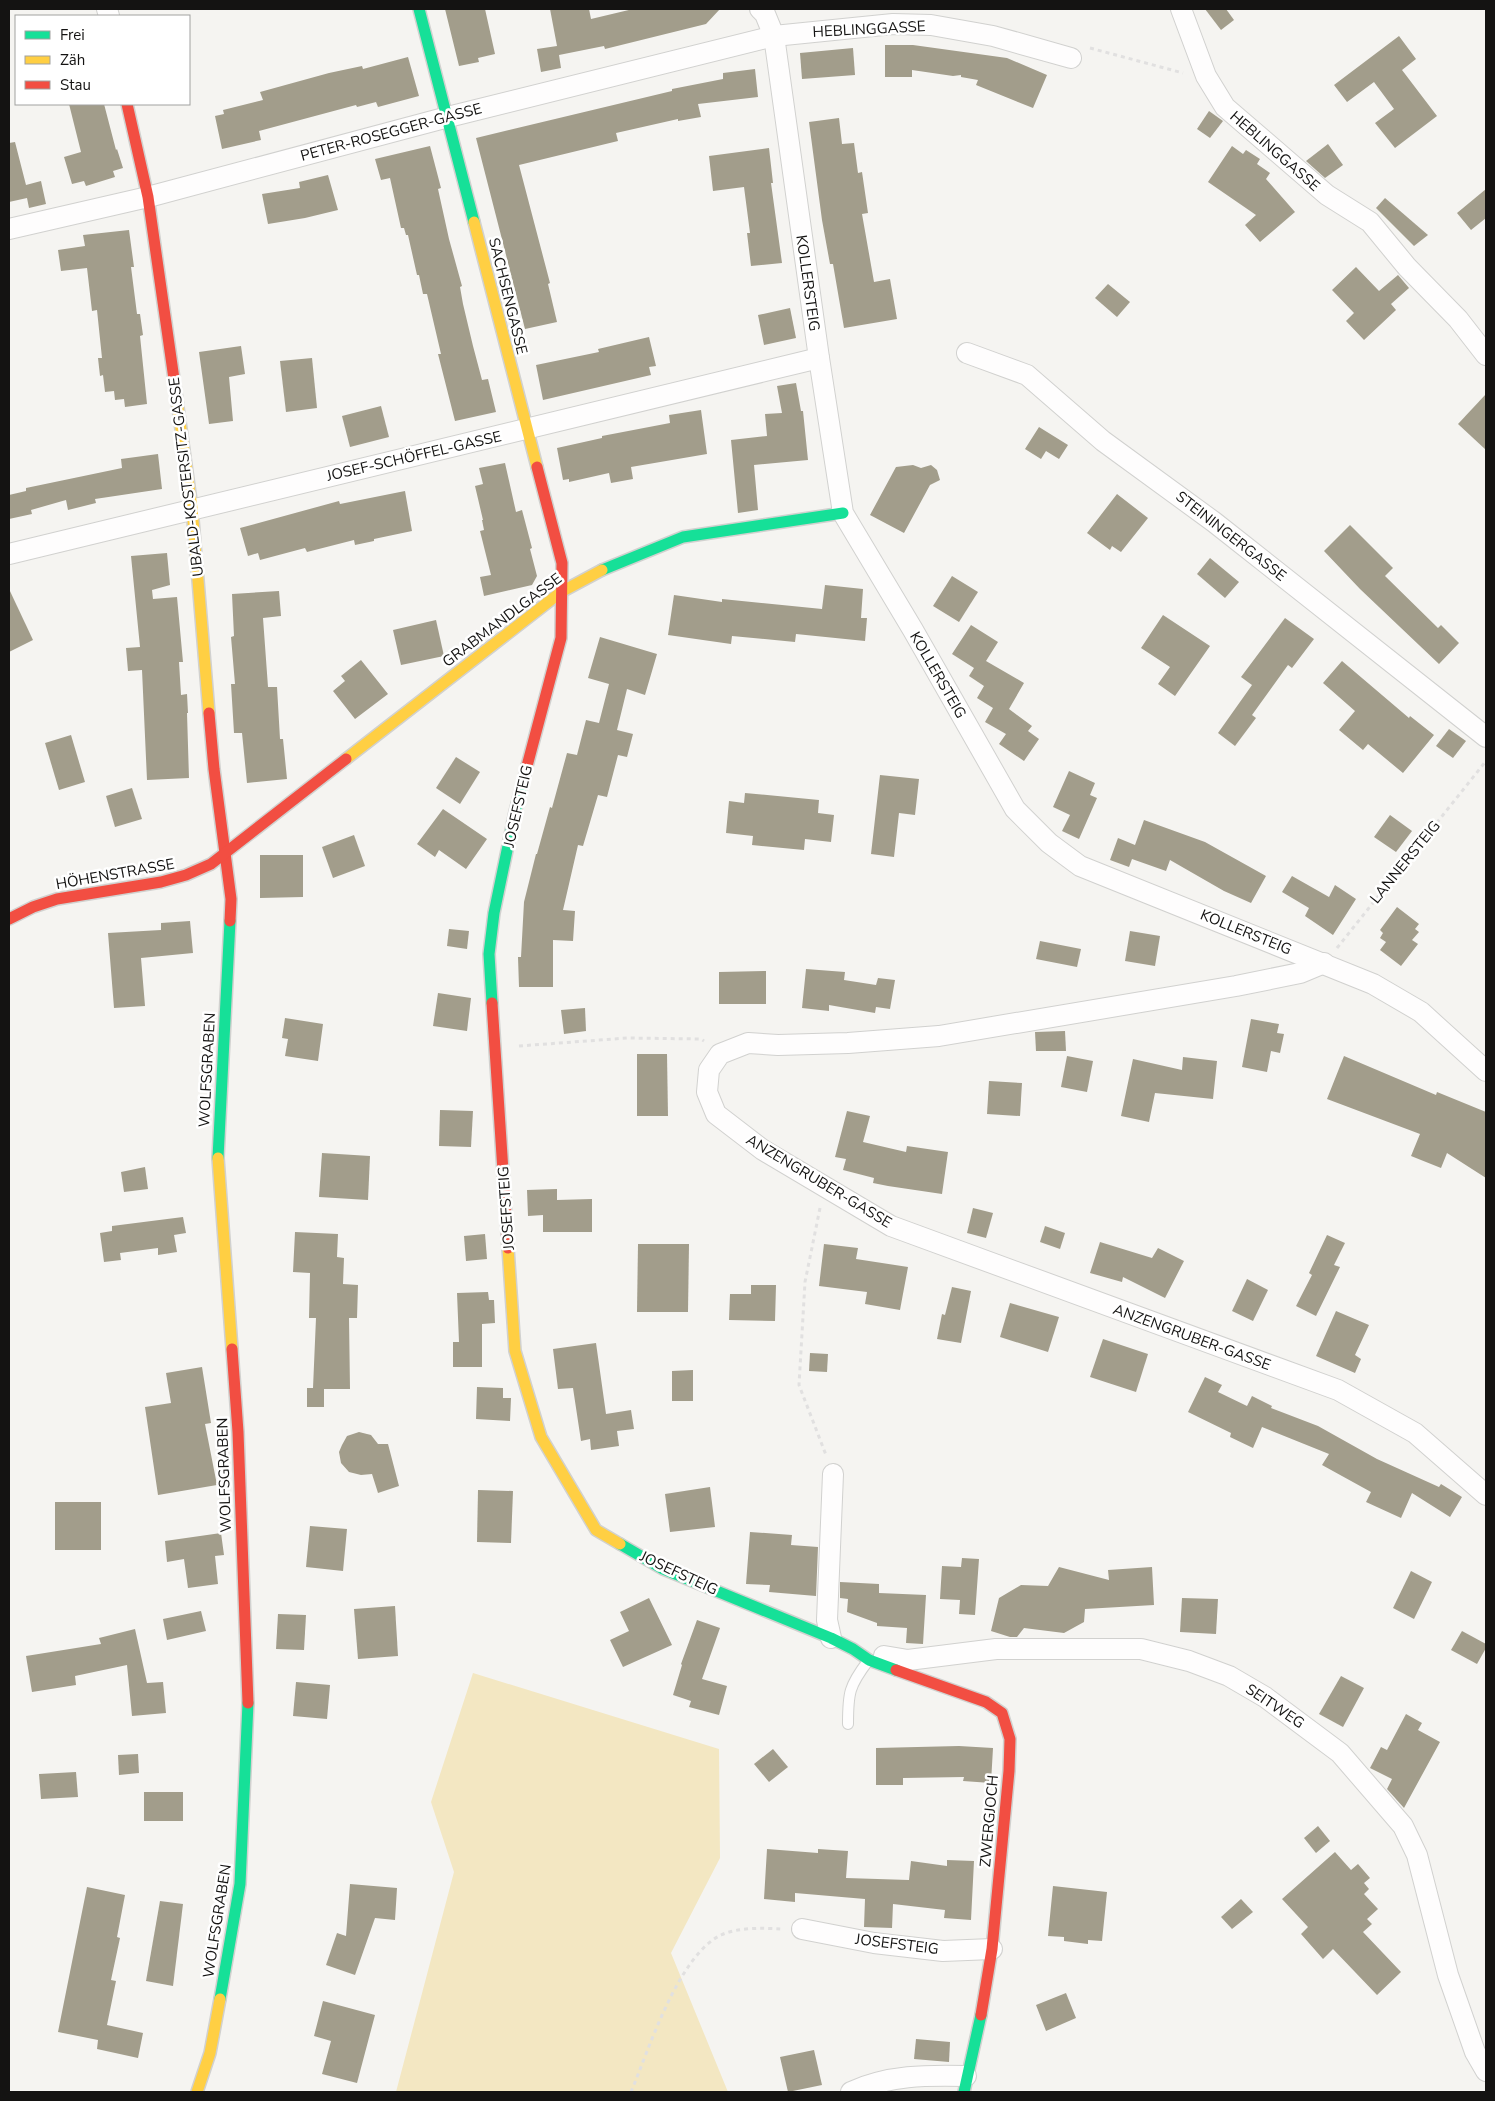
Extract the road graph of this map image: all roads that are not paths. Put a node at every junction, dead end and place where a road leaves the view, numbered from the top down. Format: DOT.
graph roads {
  1 [pos="419,9"];
  2 [pos="760,9"];
  3 [pos="1181,9"];
  4 [pos="774,36"];
  5 [pos="1071,58"];
  6 [pos="127,105"];
  7 [pos="448,117"];
  8 [pos="148,197"];
  9 [pos="9,229"];
  10 [pos="967,353"];
  11 [pos="1486,355"];
  12 [pos="818,358"];
  13 [pos="526,430"];
  14 [pos="192,508"];
  15 [pos="843,513"];
  16 [pos="9,554"];
  17 [pos="561,592"];
  18 [pos="1486,736"];
  19 [pos="225,853"];
  20 [pos="9,919"];
  21 [pos="1324,963"];
  22 [pos="1486,1071"];
  23 [pos="833,1474"];
  24 [pos="1486,1495"];
  25 [pos="831,1638"];
  26 [pos="861,1655"];
  27 [pos="848,1724"];
  28 [pos="802,1929"];
  29 [pos="992,1949"];
  30 [pos="1486,2071"];
  31 [pos="965,2084"];
  32 [pos="197,2092"];
  33 [pos="852,2092"];
  1 -- 7 [label="street, SACHSENGASSE"];
  2 -- 4 [label="street, KOLLERSTEIG"];
  3 -- 11 [label="street, HEBLINGGASSE"];
  4 -- 5 [label="street, HEBLINGGASSE"];
  4 -- 7 [label="street, PETER-ROSEGGER-GASSE"];
  4 -- 12 [label="street, KOLLERSTEIG"];
  6 -- 8 [label="street, UBALD-KOSTERSITZ-GASSE"];
  7 -- 8 [label="street, PETER-ROSEGGER-GASSE"];
  7 -- 13 [label="street, SACHSENGASSE"];
  8 -- 9 [label="street, PETER-ROSEGGER-GASSE"];
  8 -- 14 [label="street, UBALD-KOSTERSITZ-GASSE"];
  10 -- 18 [label="street, STEININGERGASSE"];
  12 -- 13 [label="street, JOSEF-SCHÖFFEL-GASSE"];
  12 -- 15 [label="street, KOLLERSTEIG"];
  13 -- 14 [label="street, JOSEF-SCHÖFFEL-GASSE"];
  13 -- 17 [label="street, SACHSENGASSE"];
  14 -- 16 [label="street, JOSEF-SCHÖFFEL-GASSE"];
  14 -- 19 [label="street, UBALD-KOSTERSITZ-GASSE"];
  15 -- 17 [label="street, GRABMANDLGASSE"];
  15 -- 21 [label="street, KOLLERSTEIG"];
  17 -- 19 [label="street, GRABMANDLGASSE"];
  17 -- 25 [label="street, JOSEFSTEIG"];
  19 -- 20 [label="street, HÖHENSTRASSE"];
  19 -- 32 [label="street, WOLFSGRABEN"];
  21 -- 22 [label="street, KOLLERSTEIG"];
  21 -- 24 [label="street, ANZENGRUBER-GASSE"];
  23 -- 25 [label="street"];
  25 -- 26 [label="street, JOSEFSTEIG"];
  26 -- 27 [label="lane"];
  26 -- 29 [label="street, ZWERGJOCH"];
  26 -- 30 [label="street, SEITWEG"];
  28 -- 29 [label="street, JOSEFSTEIG"];
  29 -- 31 [label="street, ZWERGJOCH"];
  31 -- 33 [label="street"];
}
